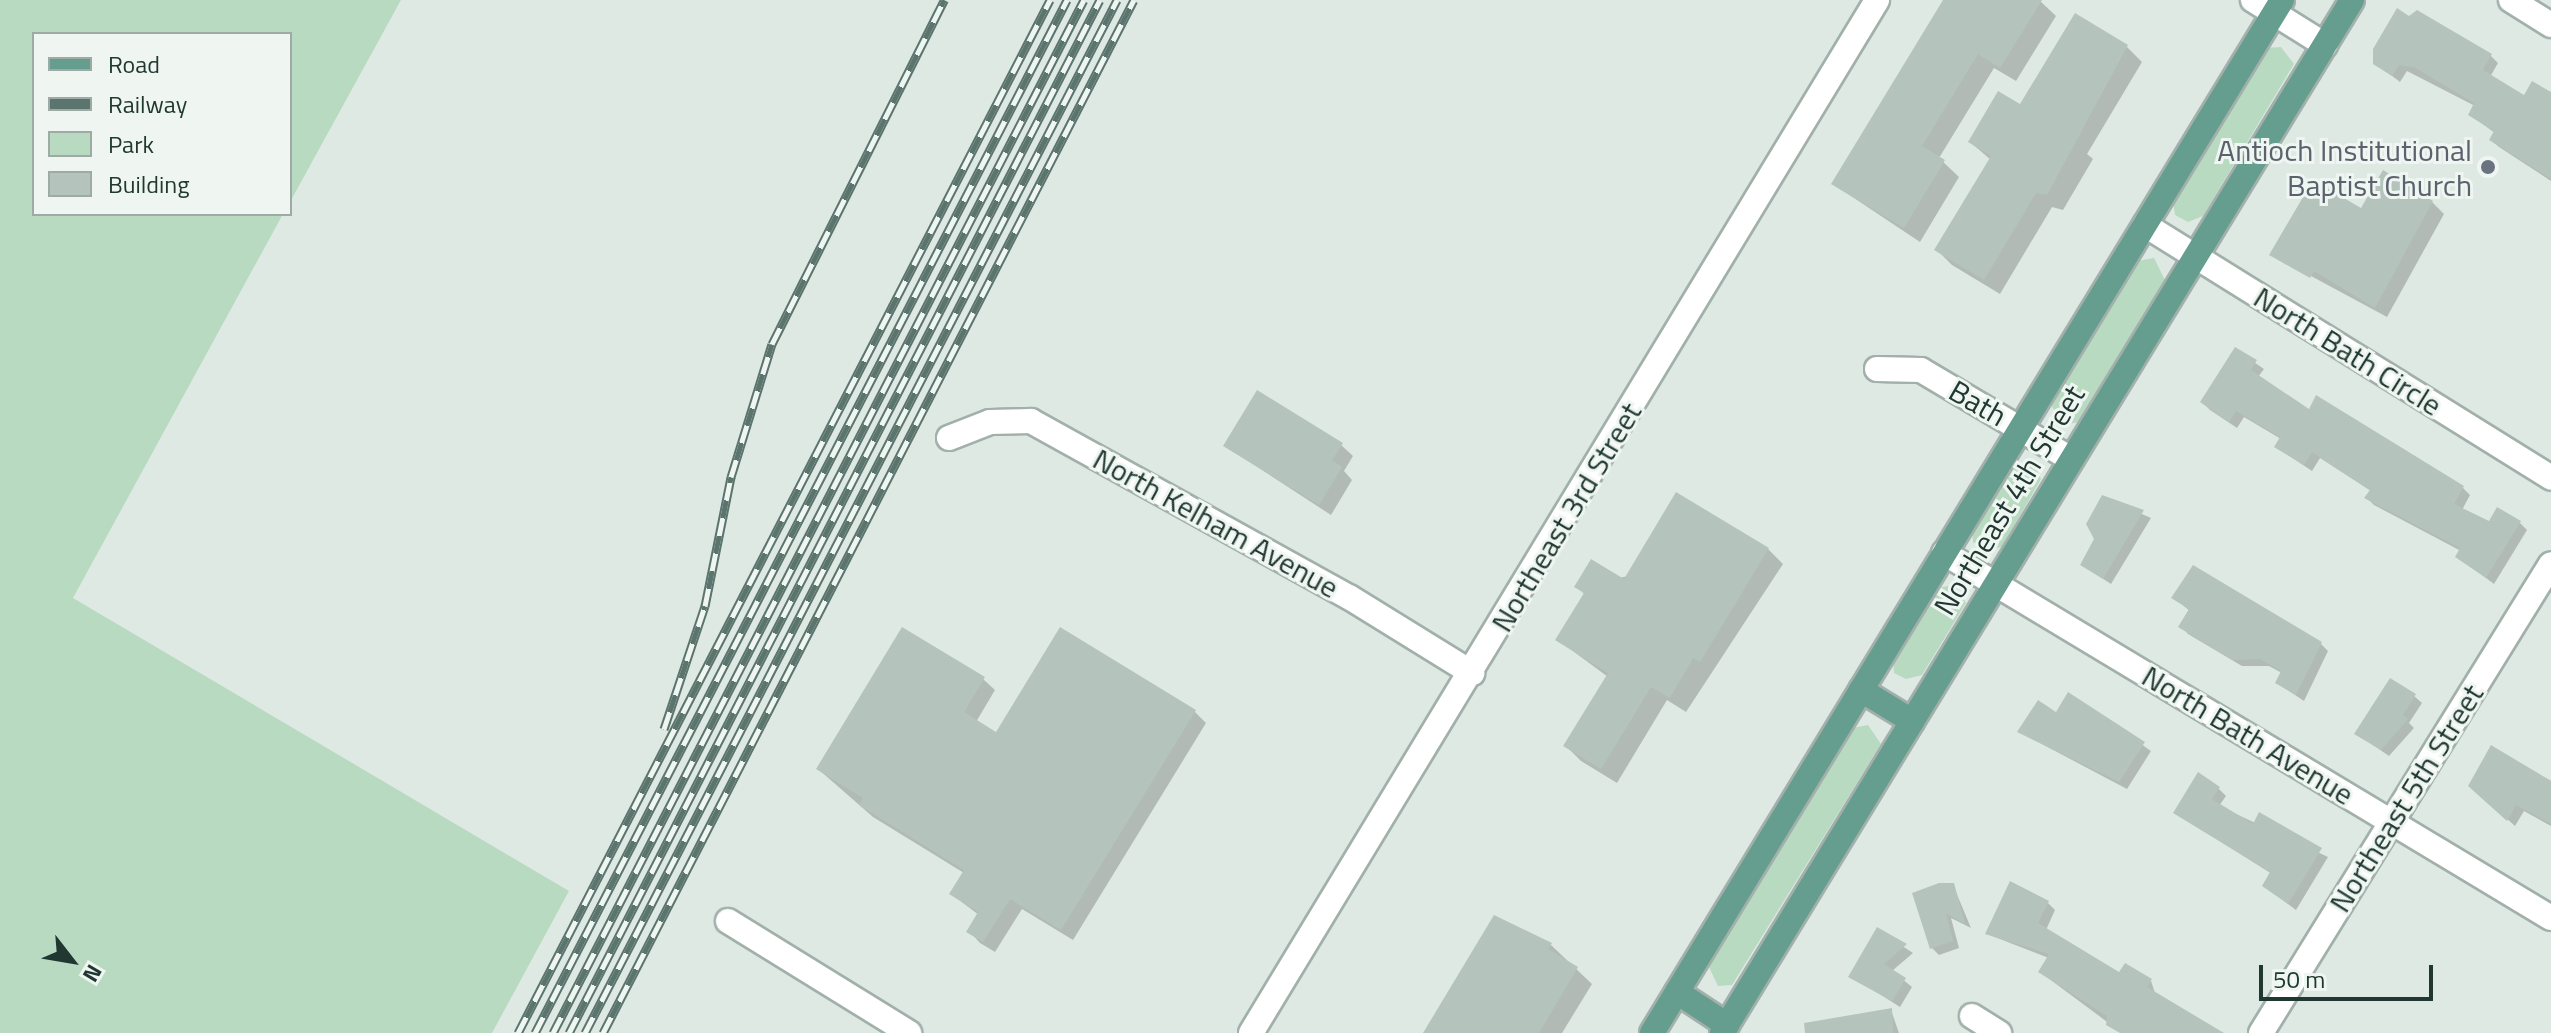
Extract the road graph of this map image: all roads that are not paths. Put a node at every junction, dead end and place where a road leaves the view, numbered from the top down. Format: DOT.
graph roads {
  1 [pos="1877,0"];
  2 [pos="2352,0"];
  3 [pos="2511,0"];
  4 [pos="2270,4"];
  5 [pos="2551,25"];
  6 [pos="2325,45"];
  7 [pos="2145,225"];
  8 [pos="2196,256"];
  9 [pos="1877,369"];
  10 [pos="2021,427"];
  11 [pos="949,438"];
  12 [pos="2071,459"];
  13 [pos="2551,478"];
  14 [pos="1944,553"];
  15 [pos="2551,564"];
  16 [pos="1996,584"];
  17 [pos="1472,673"];
  18 [pos="1861,690"];
  19 [pos="1912,721"];
  20 [pos="2391,821"];
  21 [pos="2551,918"];
  22 [pos="728,921"];
  23 [pos="1677,992"];
  24 [pos="1972,1016"];
  25 [pos="1724,1029"];
  26 [pos="909,1033"];
  27 [pos="1251,1033"];
  28 [pos="1652,1033"];
  29 [pos="1999,1033"];
  30 [pos="2261,1033"];
  1 -- 17 [label="street, Northeast 3rd Street"];
  2 -- 6 [label="main road, Northeast 4th Street"];
  3 -- 5 [label="street"];
  4 -- 6 [label="street"];
  4 -- 7 [label="main road, Northeast 4th Street"];
  6 -- 8 [label="main road, Northeast 4th Street"];
  7 -- 8 [label="street, North Bath Circle"];
  7 -- 10 [label="main road, Northeast 4th Street"];
  8 -- 12 [label="main road, Northeast 4th Street"];
  8 -- 13 [label="street, North Bath Circle"];
  9 -- 10 [label="street, Bath"];
  10 -- 12 [label="street, Bath"];
  10 -- 14 [label="main road, Northeast 4th Street"];
  11 -- 17 [label="street, North Kelham Avenue"];
  12 -- 16 [label="main road, Northeast 4th Street"];
  14 -- 16 [label="street, North Bath Avenue"];
  14 -- 18 [label="main road, Northeast 4th Street"];
  15 -- 20 [label="street, Northeast 5th Street"];
  16 -- 19 [label="main road, Northeast 4th Street"];
  16 -- 20 [label="street, North Bath Avenue"];
  17 -- 27 [label="street, Northeast 3rd Street"];
  18 -- 19 [label="main road"];
  18 -- 23 [label="main road, Northeast 4th Street"];
  19 -- 25 [label="main road, Northeast 4th Street"];
  20 -- 21 [label="street, North Bath Avenue"];
  20 -- 30 [label="street, Northeast 5th Street"];
  22 -- 26 [label="street"];
  23 -- 25 [label="main road"];
  23 -- 28 [label="main road, Northeast 4th Street"];
  24 -- 29 [label="street"];
}
